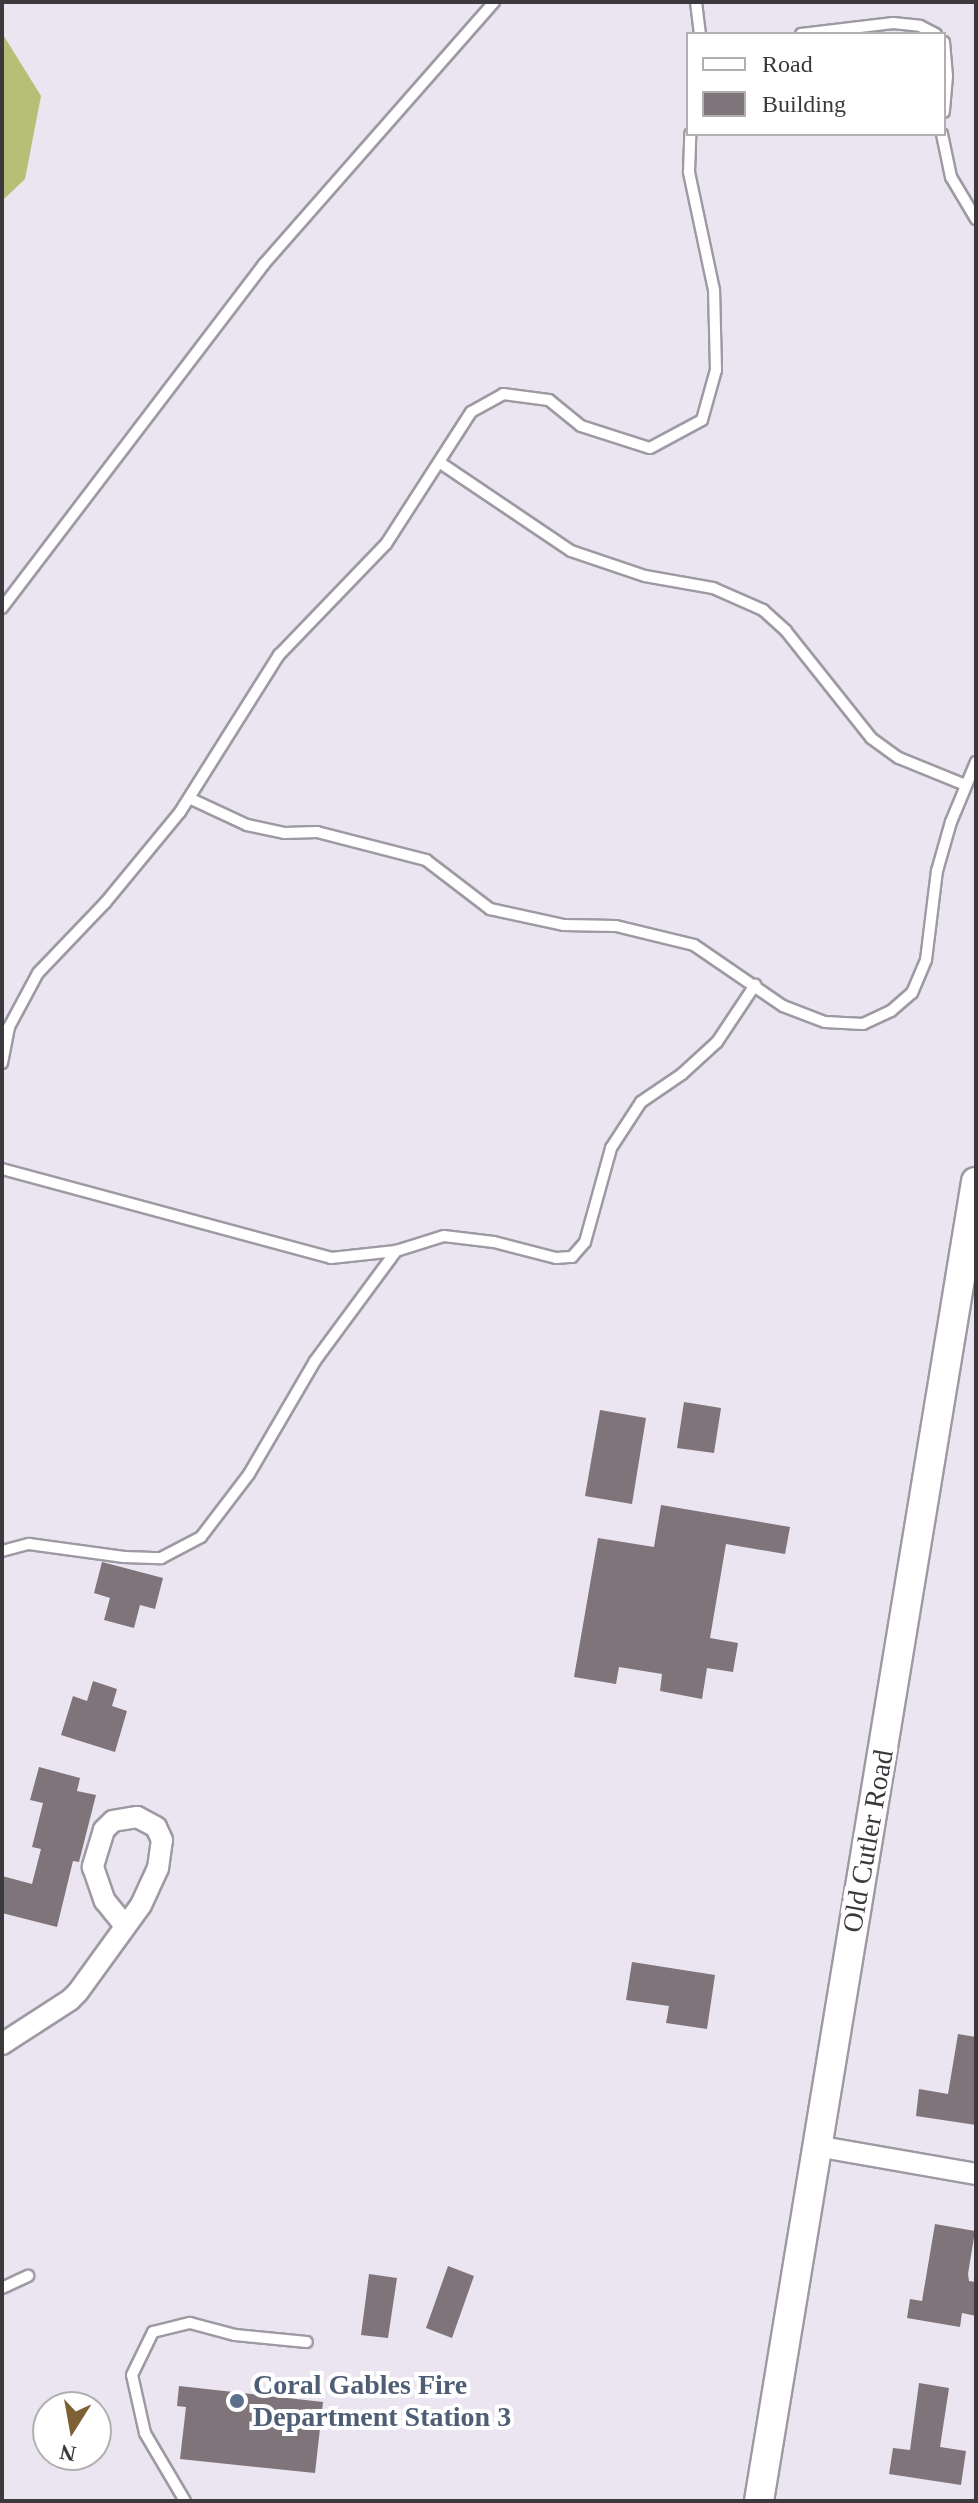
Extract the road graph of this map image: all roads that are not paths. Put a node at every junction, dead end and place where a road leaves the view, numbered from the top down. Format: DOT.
graph roads {
  1 [pos="494,2"];
  2 [pos="696,2"];
  3 [pos="700,32"];
  4 [pos="818,32"];
  5 [pos="932,32"];
  6 [pos="946,51"];
  7 [pos="946,74"];
  8 [pos="690,136"];
  9 [pos="942,136"];
  10 [pos="976,219"];
  11 [pos="439,462"];
  12 [pos="2,608"];
  13 [pos="976,762"];
  14 [pos="965,785"];
  15 [pos="189,798"];
  16 [pos="755,985"];
  17 [pos="2,1063"];
  18 [pos="2,1169"];
  19 [pos="975,1193"];
  20 [pos="396,1251"];
  21 [pos="966,1310"];
  22 [pos="2,1551"];
  23 [pos="125,1926"];
  24 [pos="2,2044"];
  25 [pos="816,2146"];
  26 [pos="976,2174"];
  27 [pos="28,2276"];
  28 [pos="2,2288"];
  29 [pos="307,2342"];
  30 [pos="185,2501"];
  31 [pos="759,2501"];
  1 -- 12 [label="lane"];
  2 -- 3 [label="lane"];
  4 -- 5 [label="lane"];
  6 -- 7 [label="lane"];
  8 -- 11 [label="lane"];
  9 -- 10 [label="lane"];
  11 -- 14 [label="lane"];
  11 -- 15 [label="lane"];
  13 -- 14 [label="lane"];
  14 -- 16 [label="lane"];
  15 -- 16 [label="lane"];
  15 -- 17 [label="lane"];
  16 -- 20 [label="lane"];
  18 -- 20 [label="lane"];
  19 -- 21 [label="main road, Old Cutler Road"];
  20 -- 22 [label="lane"];
  21 -- 25 [label="main road, Old Cutler Road"];
  23 -- 23 [label="street"];
  23 -- 24 [label="street"];
  25 -- 26 [label="street"];
  25 -- 31 [label="main road, Old Cutler Road"];
  27 -- 28 [label="lane"];
  29 -- 30 [label="lane"];
}
